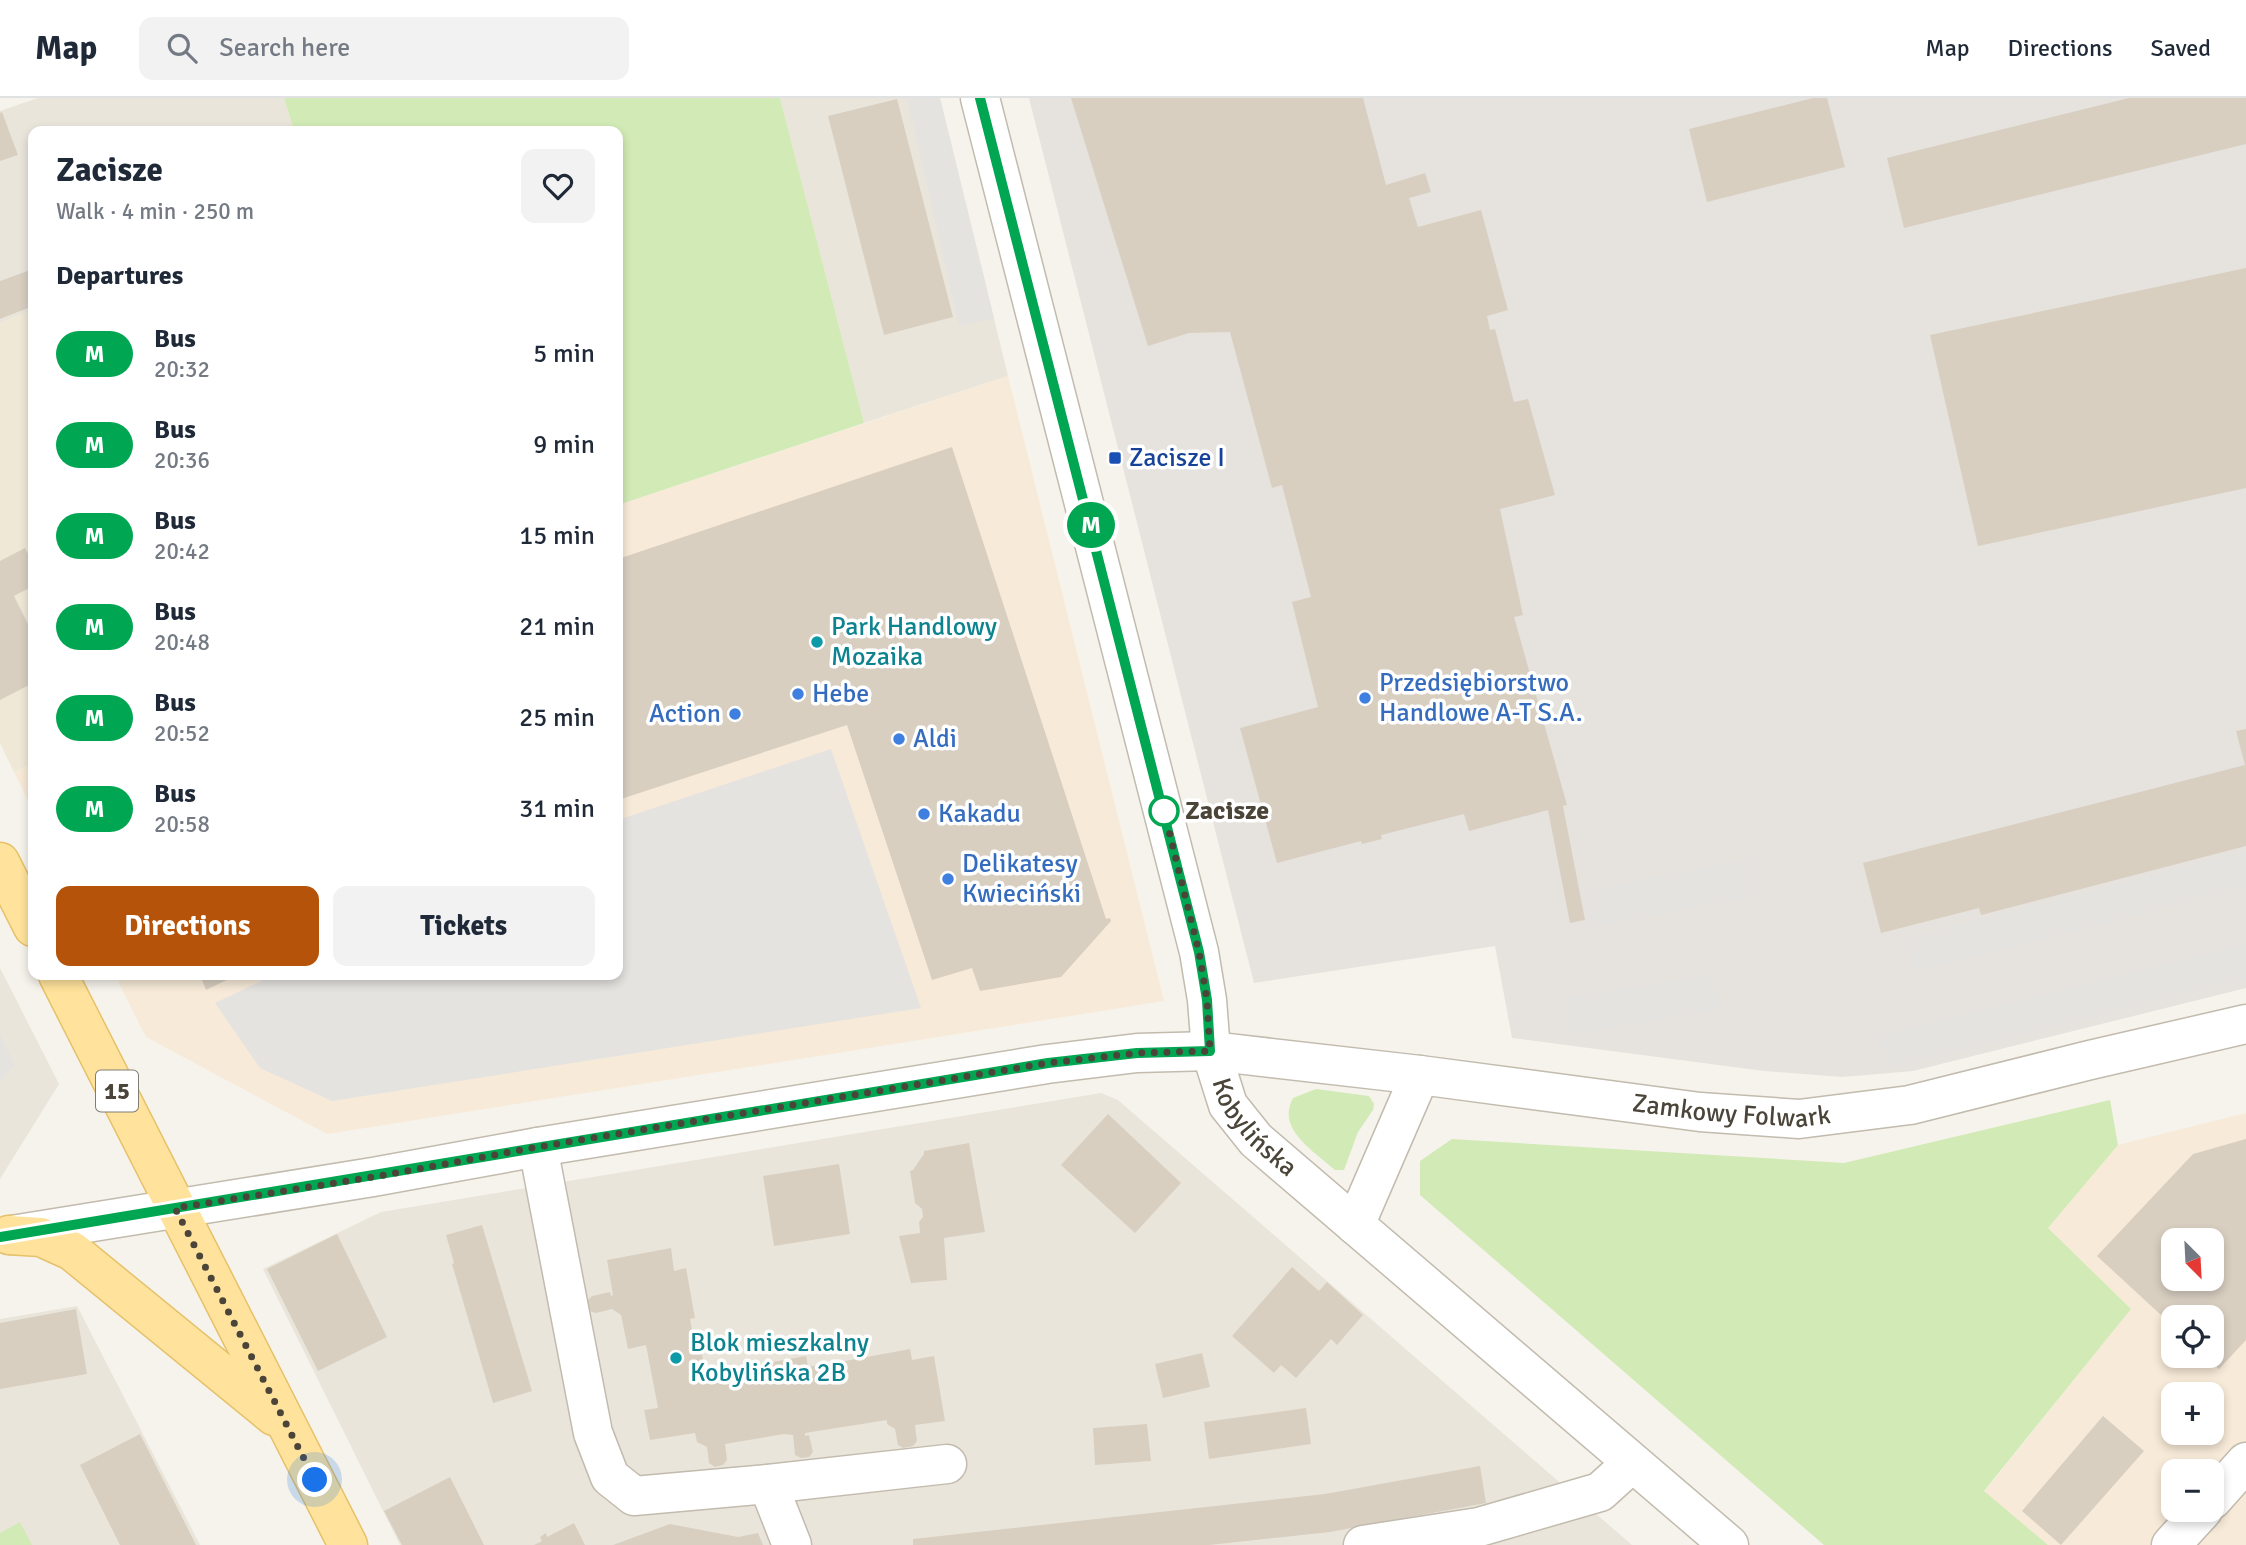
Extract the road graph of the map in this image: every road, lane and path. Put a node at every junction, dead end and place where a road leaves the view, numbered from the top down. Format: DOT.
graph roads {
  1 [pos="980,98"];
  2 [pos="0,862"];
  3 [pos="28,917"];
  4 [pos="61,980"];
  5 [pos="2246,1024"];
  6 [pos="1210,1051"];
  7 [pos="1420,1075"];
  8 [pos="538,1147"];
  9 [pos="175,1208"];
  10 [pos="1355,1225"];
  11 [pos="5,1236"];
  12 [pos="288,1427"];
  13 [pos="1632,1462"];
  14 [pos="2246,1462"];
  15 [pos="947,1464"];
  16 [pos="768,1484"];
  17 [pos="2224,1487"];
  18 [pos="2192,1522"];
  19 [pos="1482,1536"];
  20 [pos="348,1545"];
  21 [pos="792,1545"];
  22 [pos="1363,1545"];
  23 [pos="1729,1545"];
  24 [pos="2171,1545"];
  1 -- 6 [label="street"];
  2 -- 3 [label="main road"];
  4 -- 9 [label="main road, 15"];
  5 -- 7 [label="street, Zamkowy Folwark"];
  6 -- 7 [label="street, Zamkowy Folwark"];
  6 -- 8 [label="street, Kobylińska"];
  6 -- 10 [label="street, Kobylińska"];
  7 -- 10 [label="street"];
  8 -- 9 [label="street, Kobylińska"];
  8 -- 16 [label="street"];
  9 -- 11 [label="street, Kobylińska"];
  9 -- 12 [label="main road, 15"];
  10 -- 13 [label="street, Kobylińska"];
  11 -- 12 [label="main road"];
  12 -- 20 [label="main road, 15"];
  13 -- 19 [label="street"];
  13 -- 23 [label="street, Kobylińska"];
  14 -- 17 [label="street"];
  15 -- 16 [label="street"];
  16 -- 21 [label="street"];
  18 -- 24 [label="street"];
  19 -- 22 [label="street"];
}
